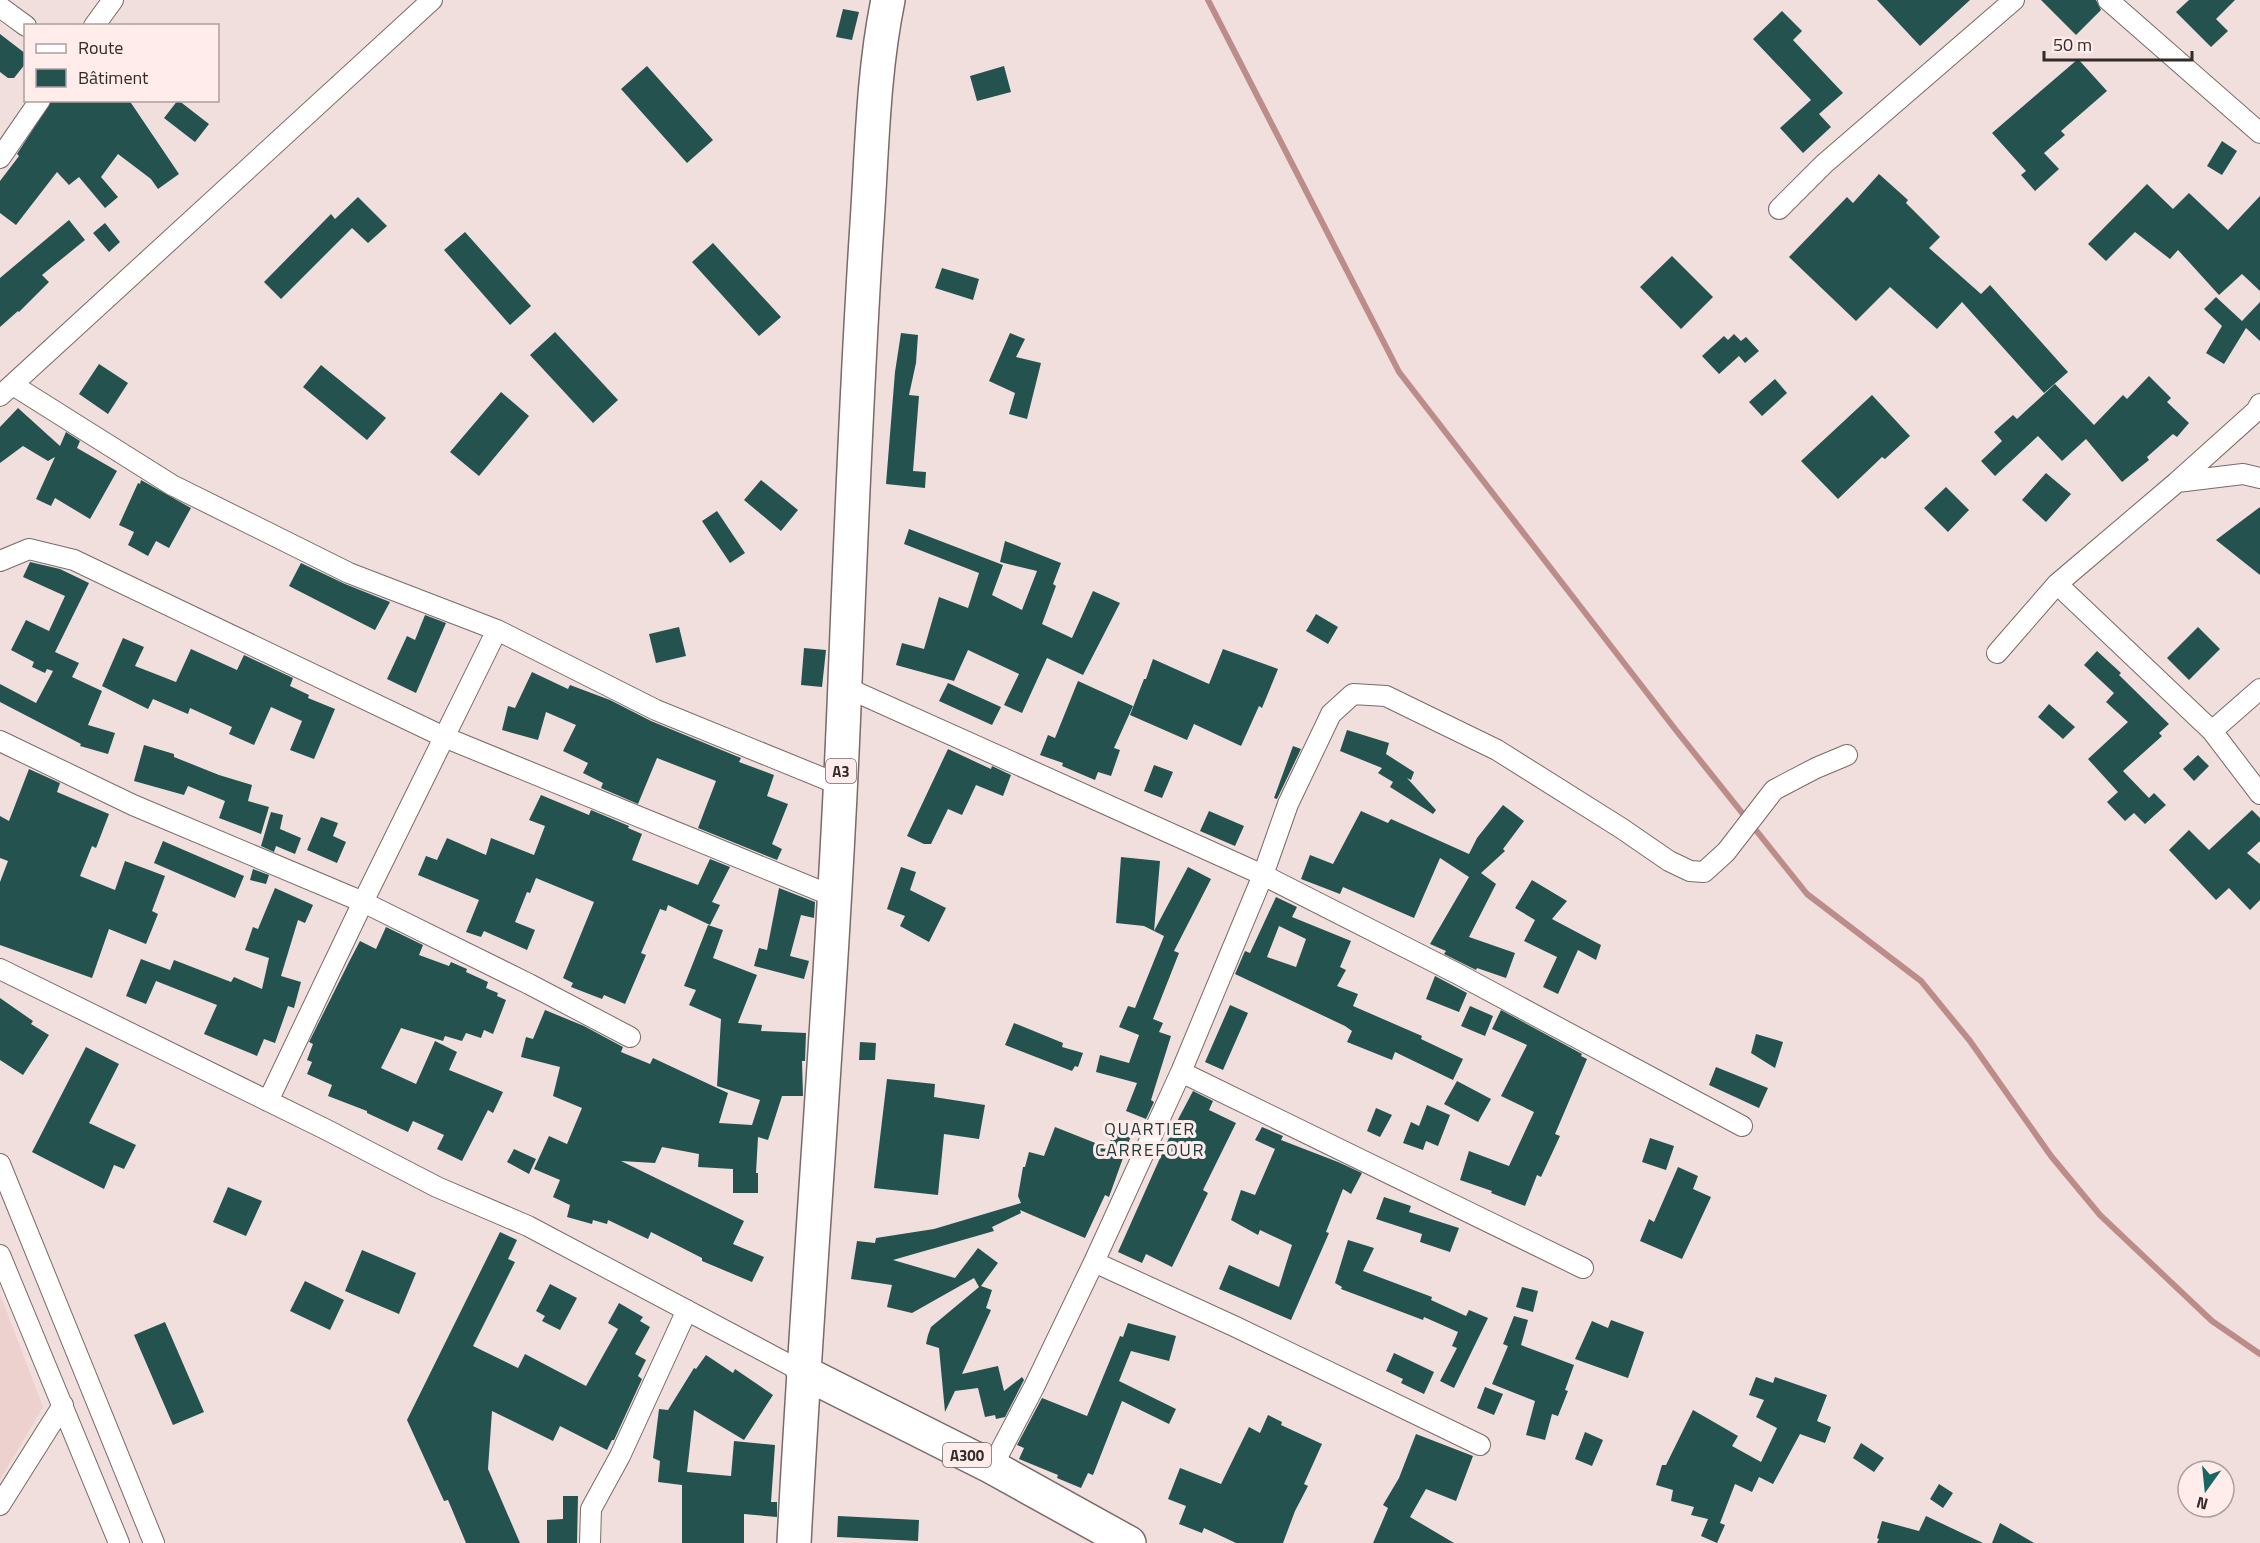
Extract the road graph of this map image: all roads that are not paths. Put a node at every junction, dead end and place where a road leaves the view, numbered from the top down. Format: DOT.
graph roads {
  1 [pos="112,0"];
  2 [pos="432,0"];
  3 [pos="888,0"];
  4 [pos="2014,0"];
  5 [pos="2108,0"];
  6 [pos="0,8"];
  7 [pos="95,24"];
  8 [pos="24,25"];
  9 [pos="39,102"];
  10 [pos="2260,133"];
  11 [pos="0,159"];
  12 [pos="1779,209"];
  13 [pos="6,390"];
  14 [pos="2260,404"];
  15 [pos="2260,478"];
  16 [pos="2177,482"];
  17 [pos="0,561"];
  18 [pos="2057,584"];
  19 [pos="498,630"];
  20 [pos="1997,652"];
  21 [pos="845,687"];
  22 [pos="2260,689"];
  23 [pos="2212,731"];
  24 [pos="444,737"];
  25 [pos="0,741"];
  26 [pos="1847,755"];
  27 [pos="840,785"];
  28 [pos="2260,795"];
  29 [pos="1263,876"];
  30 [pos="835,897"];
  31 [pos="363,902"];
  32 [pos="0,969"];
  33 [pos="630,1037"];
  34 [pos="1181,1072"];
  35 [pos="268,1101"];
  36 [pos="1742,1126"];
  37 [pos="0,1164"];
  38 [pos="0,1255"];
  39 [pos="1094,1262"];
  40 [pos="1583,1268"];
  41 [pos="687,1310"];
  42 [pos="803,1372"];
  43 [pos="63,1405"];
  44 [pos="1480,1445"];
  45 [pos="992,1467"];
  46 [pos="0,1505"];
  47 [pos="119,1543"];
  48 [pos="154,1543"];
  49 [pos="590,1543"];
  50 [pos="794,1543"];
  51 [pos="1129,1543"];
  1 -- 7 [label="street"];
  2 -- 13 [label="street"];
  3 -- 21 [label="highway, A3"];
  4 -- 12 [label="street"];
  5 -- 10 [label="street"];
  6 -- 8 [label="street"];
  9 -- 11 [label="street"];
  13 -- 19 [label="street"];
  14 -- 16 [label="street"];
  15 -- 16 [label="street"];
  16 -- 18 [label="street"];
  17 -- 24 [label="street"];
  18 -- 20 [label="street"];
  18 -- 23 [label="street"];
  19 -- 24 [label="street"];
  19 -- 27 [label="street"];
  21 -- 27 [label="highway, A3"];
  21 -- 29 [label="street"];
  22 -- 23 [label="street"];
  23 -- 28 [label="street"];
  24 -- 30 [label="street"];
  24 -- 31 [label="street"];
  25 -- 31 [label="street"];
  26 -- 29 [label="street"];
  27 -- 30 [label="highway, A3"];
  29 -- 34 [label="street"];
  29 -- 36 [label="street"];
  30 -- 42 [label="highway, A3"];
  31 -- 33 [label="street"];
  31 -- 35 [label="street"];
  32 -- 35 [label="street"];
  34 -- 39 [label="street"];
  34 -- 40 [label="street"];
  35 -- 41 [label="street"];
  37 -- 48 [label="street"];
  38 -- 43 [label="street"];
  39 -- 44 [label="street"];
  39 -- 45 [label="street"];
  41 -- 42 [label="street"];
  41 -- 49 [label="street"];
  42 -- 45 [label="highway, A300"];
  42 -- 50 [label="highway, A3"];
  43 -- 46 [label="street"];
  43 -- 47 [label="street"];
  45 -- 51 [label="highway, A300"];
}
